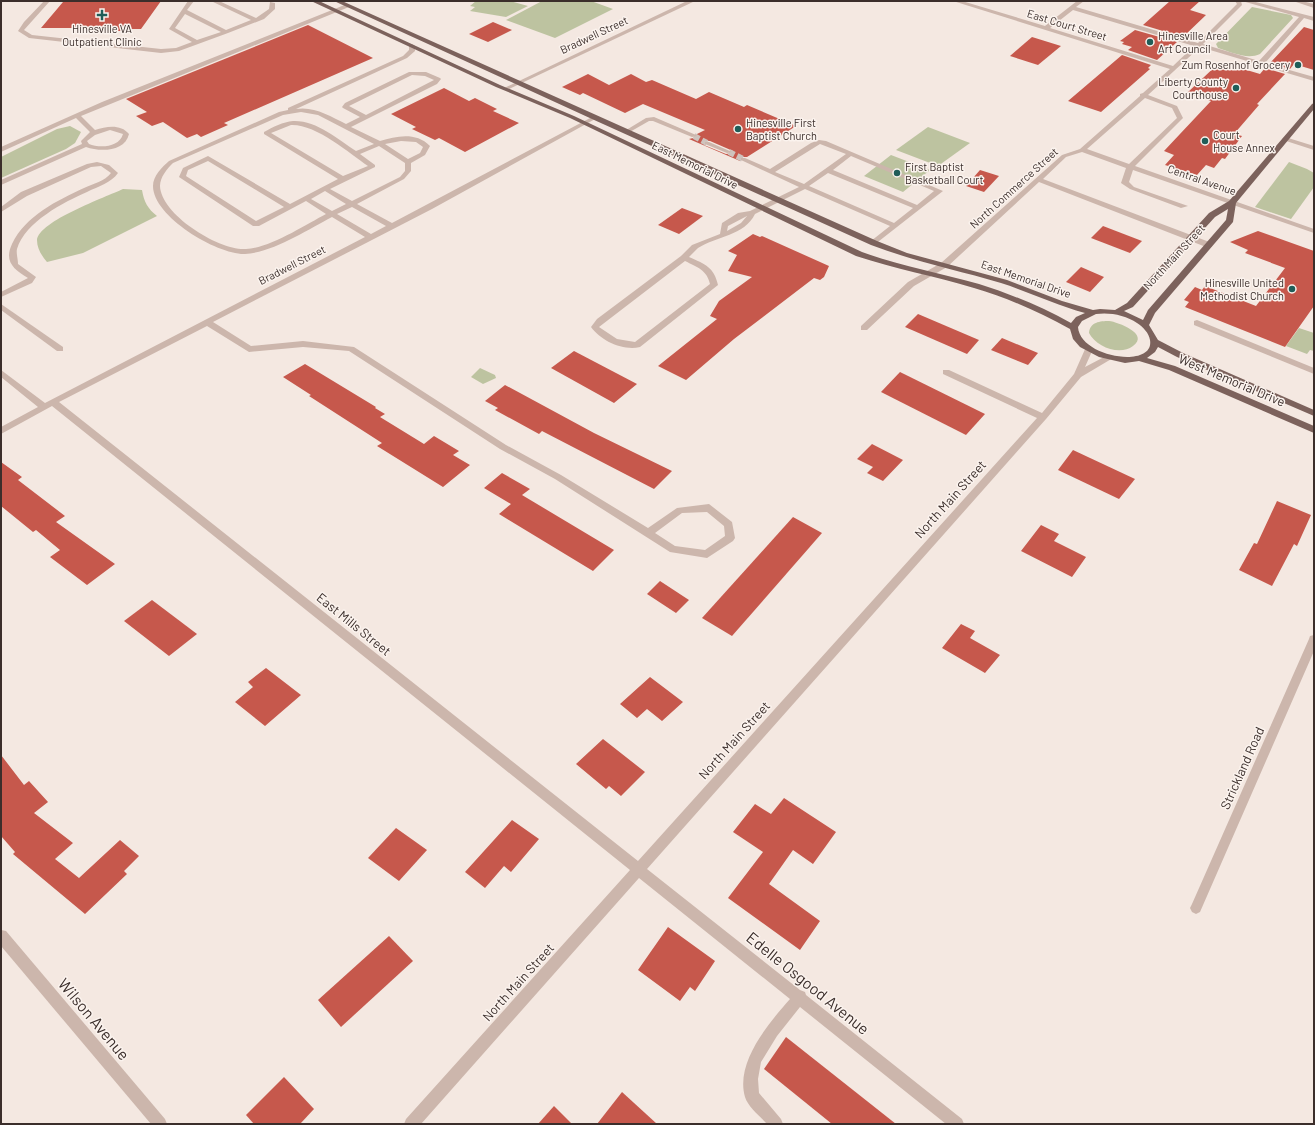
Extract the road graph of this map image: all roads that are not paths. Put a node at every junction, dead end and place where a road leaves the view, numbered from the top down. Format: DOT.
graph roads {
  1 [pos="47,1"];
  2 [pos="191,1"];
  3 [pos="214,1"];
  4 [pos="314,1"];
  5 [pos="337,1"];
  6 [pos="692,1"];
  7 [pos="956,1"];
  8 [pos="1081,1"];
  9 [pos="1238,1"];
  10 [pos="1245,1"];
  11 [pos="1296,1"];
  12 [pos="273,2"];
  13 [pos="347,6"];
  14 [pos="1314,6"];
  15 [pos="1072,8"];
  16 [pos="184,11"];
  17 [pos="335,11"];
  18 [pos="1303,16"];
  19 [pos="1314,19"];
  20 [pos="256,20"];
  21 [pos="1045,28"];
  22 [pos="226,32"];
  23 [pos="197,43"];
  24 [pos="1200,45"];
  25 [pos="412,46"];
  26 [pos="1261,63"];
  27 [pos="1173,68"];
  28 [pos="1314,79"];
  29 [pos="518,83"];
  30 [pos="505,89"];
  31 [pos="1142,95"];
  32 [pos="1313,107"];
  33 [pos="281,113"];
  34 [pos="77,115"];
  35 [pos="365,118"];
  36 [pos="594,118"];
  37 [pos="583,124"];
  38 [pos="345,127"];
  39 [pos="94,132"];
  40 [pos="626,132"];
  41 [pos="694,136"];
  42 [pos="1285,139"];
  43 [pos="707,143"];
  44 [pos="380,144"];
  45 [pos="86,145"];
  46 [pos="1314,148"];
  47 [pos="1,150"];
  48 [pos="1082,150"];
  49 [pos="729,152"];
  50 [pos="354,154"];
  51 [pos="850,154"];
  52 [pos="743,159"];
  53 [pos="408,162"];
  54 [pos="1130,167"];
  55 [pos="828,170"];
  56 [pos="770,172"];
  57 [pos="343,179"];
  58 [pos="1039,180"];
  59 [pos="1,183"];
  60 [pos="804,186"];
  61 [pos="326,189"];
  62 [pos="307,199"];
  63 [pos="779,200"];
  64 [pos="1232,202"];
  65 [pos="350,203"];
  66 [pos="1184,206"];
  67 [pos="290,207"];
  68 [pos="760,208"];
  69 [pos="918,208"];
  70 [pos="1,210"];
  71 [pos="331,213"];
  72 [pos="391,226"];
  73 [pos="895,226"];
  74 [pos="1314,231"];
  75 [pos="370,237"];
  76 [pos="1192,238"];
  77 [pos="874,243"];
  78 [pos="1209,246"];
  79 [pos="684,258"];
  80 [pos="944,265"];
  81 [pos="928,274"];
  82 [pos="1,295"];
  83 [pos="1,306"];
  84 [pos="1091,312"];
  85 [pos="1117,312"];
  86 [pos="207,322"];
  87 [pos="1197,323"];
  88 [pos="1145,325"];
  89 [pos="864,328"];
  90 [pos="1074,328"];
  91 [pos="1155,342"];
  92 [pos="60,349"];
  93 [pos="1089,349"];
  94 [pos="1109,358"];
  95 [pos="1138,358"];
  96 [pos="1314,371"];
  97 [pos="946,372"];
  98 [pos="1,373"];
  99 [pos="1078,375"];
  100 [pos="48,404"];
  101 [pos="1314,413"];
  102 [pos="1043,417"];
  103 [pos="1314,430"];
  104 [pos="1,431"];
  105 [pos="648,533"];
  106 [pos="1314,639"];
  107 [pos="638,868"];
  108 [pos="1196,908"];
  109 [pos="1,936"];
  110 [pos="800,997"];
  111 [pos="160,1124"];
  112 [pos="411,1124"];
  113 [pos="776,1124"];
  114 [pos="957,1124"];
  1 -- 23 [label="street"];
  2 -- 16 [label="street"];
  3 -- 20 [label="street"];
  4 -- 17 [label="main road, East Memorial Drive"];
  5 -- 13 [label="main road, East Memorial Drive"];
  6 -- 29 [label="street, Bradwell Street"];
  7 -- 21 [label="street, East Court Street"];
  8 -- 15 [label="street"];
  9 -- 24 [label="street, North Commerce Street"];
  10 -- 18 [label="street"];
  11 -- 14 [label="street"];
  12 -- 20 [label="street"];
  13 -- 17 [label="street"];
  13 -- 29 [label="main road, East Memorial Drive"];
  15 -- 21 [label="street"];
  15 -- 24 [label="street"];
  16 -- 22 [label="street"];
  16 -- 23 [label="street"];
  17 -- 25 [label="main road, East Memorial Drive"];
  17 -- 34 [label="street"];
  18 -- 19 [label="street"];
  18 -- 26 [label="street"];
  20 -- 22 [label="street"];
  21 -- 27 [label="street, East Court Street"];
  22 -- 23 [label="street"];
  24 -- 26 [label="street"];
  24 -- 27 [label="street, North Commerce Street"];
  25 -- 30 [label="main road, East Memorial Drive"];
  25 -- 33 [label="street"];
  26 -- 28 [label="street"];
  27 -- 31 [label="street, North Commerce Street"];
  29 -- 30 [label="street, Bradwell Street"];
  29 -- 36 [label="main road, East Memorial Drive"];
  30 -- 37 [label="main road, East Memorial Drive"];
  31 -- 48 [label="street, North Commerce Street"];
  31 -- 54 [label="street"];
  32 -- 42 [label="main road, North Main Street"];
  33 -- 38 [label="street"];
  33 -- 71 [label="street"];
  34 -- 39 [label="street"];
  34 -- 47 [label="street"];
  35 -- 35 [label="street"];
  35 -- 38 [label="street"];
  36 -- 37 [label="street, Bradwell Street"];
  36 -- 40 [label="main road, East Memorial Drive"];
  37 -- 68 [label="main road, East Memorial Drive"];
  37 -- 72 [label="street, Bradwell Street"];
  38 -- 44 [label="street"];
  39 -- 45 [label="street"];
  39 -- 45 [label="street"];
  40 -- 41 [label="street"];
  40 -- 63 [label="main road, East Memorial Drive"];
  42 -- 46 [label="street"];
  42 -- 64 [label="main road, North Main Street"];
  43 -- 49 [label="street"];
  44 -- 50 [label="street"];
  44 -- 53 [label="street"];
  44 -- 53 [label="street"];
  45 -- 59 [label="street"];
  48 -- 54 [label="street, Central Avenue"];
  48 -- 58 [label="street, North Commerce Street"];
  50 -- 57 [label="street"];
  50 -- 57 [label="street"];
  51 -- 55 [label="street"];
  51 -- 56 [label="street"];
  51 -- 69 [label="street"];
  52 -- 56 [label="street"];
  53 -- 65 [label="street"];
  54 -- 64 [label="street, Central Avenue"];
  54 -- 66 [label="street"];
  55 -- 60 [label="street"];
  55 -- 69 [label="street"];
  56 -- 60 [label="street"];
  57 -- 61 [label="street"];
  58 -- 76 [label="street"];
  58 -- 80 [label="street, North Commerce Street"];
  60 -- 63 [label="street"];
  60 -- 73 [label="street"];
  61 -- 62 [label="street"];
  61 -- 65 [label="street"];
  62 -- 67 [label="street"];
  62 -- 71 [label="street"];
  63 -- 68 [label="street"];
  63 -- 77 [label="main road, East Memorial Drive"];
  64 -- 74 [label="street, Central Avenue"];
  64 -- 76 [label="main road, North Main Street"];
  64 -- 78 [label="main road, North Main Street"];
  65 -- 71 [label="street"];
  65 -- 72 [label="street"];
  67 -- 67 [label="street"];
  68 -- 79 [label="street"];
  68 -- 81 [label="main road, East Memorial Drive"];
  69 -- 73 [label="street"];
  70 -- 82 [label="street"];
  71 -- 75 [label="street"];
  72 -- 75 [label="street, Bradwell Street"];
  73 -- 77 [label="street"];
  75 -- 86 [label="street, Bradwell Street"];
  76 -- 78 [label="street"];
  76 -- 85 [label="main road, North Main Street"];
  77 -- 80 [label="main road, East Memorial Drive"];
  78 -- 88 [label="main road, North Main Street"];
  79 -- 79 [label="street"];
  80 -- 81 [label="street, North Commerce Street"];
  80 -- 84 [label="main road, East Memorial Drive"];
  81 -- 89 [label="street, North Commerce Street"];
  81 -- 90 [label="main road, East Memorial Drive"];
  83 -- 92 [label="street"];
  84 -- 85 [label="main road"];
  84 -- 90 [label="main road"];
  85 -- 88 [label="main road"];
  86 -- 100 [label="street, Bradwell Street"];
  86 -- 105 [label="street"];
  87 -- 96 [label="street"];
  88 -- 91 [label="main road"];
  90 -- 93 [label="main road"];
  91 -- 95 [label="main road"];
  91 -- 101 [label="main road, West Memorial Drive"];
  93 -- 94 [label="main road"];
  93 -- 99 [label="street, North Main Street"];
  94 -- 95 [label="main road"];
  94 -- 99 [label="street, North Main Street"];
  95 -- 103 [label="main road, West Memorial Drive"];
  97 -- 102 [label="street"];
  98 -- 100 [label="street, East Mills Street"];
  99 -- 102 [label="street, North Main Street"];
  100 -- 104 [label="street, Bradwell Street"];
  100 -- 107 [label="street, East Mills Street"];
  102 -- 107 [label="street, North Main Street"];
  105 -- 105 [label="street"];
  106 -- 108 [label="street, Strickland Road"];
  107 -- 110 [label="street, Edelle Osgood Avenue"];
  107 -- 112 [label="street, North Main Street"];
  109 -- 111 [label="street, Wilson Avenue"];
  110 -- 113 [label="street"];
  110 -- 114 [label="street, Edelle Osgood Avenue"];
}
